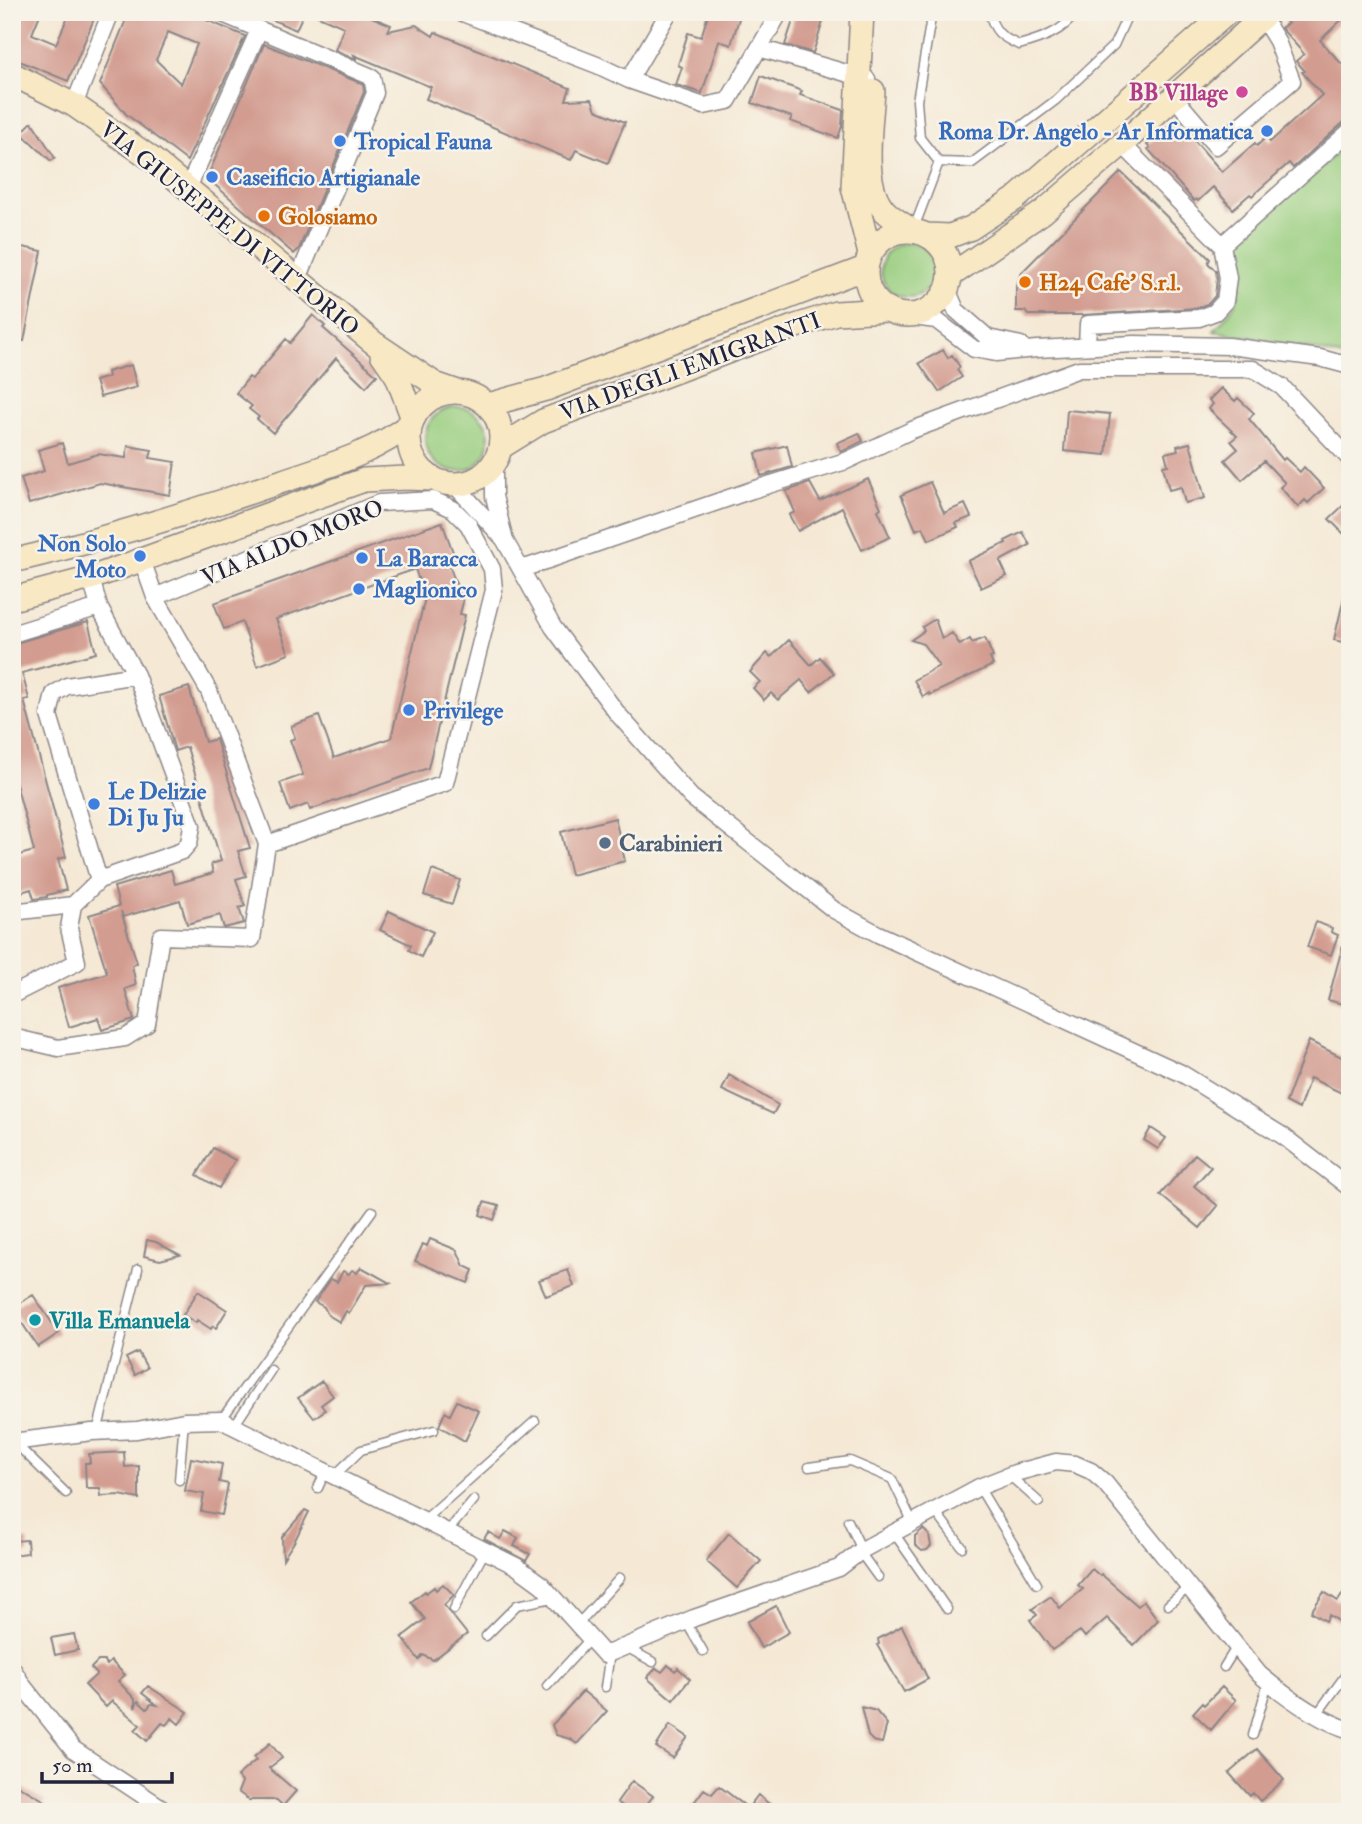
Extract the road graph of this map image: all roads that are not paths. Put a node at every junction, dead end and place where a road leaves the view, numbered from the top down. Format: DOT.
graph roads {
  1 [pos="111,12"];
  2 [pos="218,12"];
  3 [pos="460,12"];
  4 [pos="668,12"];
  5 [pos="780,12"];
  6 [pos="862,12"];
  7 [pos="877,12"];
  8 [pos="932,12"];
  9 [pos="989,12"];
  10 [pos="1076,12"];
  11 [pos="1129,12"];
  12 [pos="1228,12"];
  13 [pos="1266,15"];
  14 [pos="259,30"];
  15 [pos="759,48"];
  16 [pos="12,74"];
  17 [pos="866,78"];
  18 [pos="629,80"];
  19 [pos="1174,97"];
  20 [pos="74,105"];
  21 [pos="1350,131"];
  22 [pos="1122,144"];
  23 [pos="939,162"];
  24 [pos="188,188"];
  25 [pos="920,233"];
  26 [pos="1222,245"];
  27 [pos="868,261"];
  28 [pos="298,279"];
  29 [pos="948,282"];
  30 [pos="893,312"];
  31 [pos="374,342"];
  32 [pos="1087,346"];
  33 [pos="1037,349"];
  34 [pos="1350,366"];
  35 [pos="457,391"];
  36 [pos="488,405"];
  37 [pos="412,421"];
  38 [pos="498,456"];
  39 [pos="1350,459"];
  40 [pos="444,482"];
  41 [pos="310,500"];
  42 [pos="314,531"];
  43 [pos="504,539"];
  44 [pos="142,560"];
  45 [pos="12,561"];
  46 [pos="522,569"];
  47 [pos="91,578"];
  48 [pos="155,597"];
  49 [pos="12,599"];
  50 [pos="99,607"];
  51 [pos="12,634"];
  52 [pos="136,675"];
  53 [pos="267,844"];
  54 [pos="99,880"];
  55 [pos="74,905"];
  56 [pos="12,912"];
  57 [pos="12,995"];
  58 [pos="12,1037"];
  59 [pos="1350,1188"];
  60 [pos="372,1211"];
  61 [pos="138,1269"];
  62 [pos="271,1370"];
  63 [pos="184,1421"];
  64 [pos="536,1421"];
  65 [pos="228,1423"];
  66 [pos="434,1430"];
  67 [pos="97,1432"];
  68 [pos="13,1442"];
  69 [pos="810,1467"];
  70 [pos="330,1474"];
  71 [pos="1009,1475"];
  72 [pos="179,1480"];
  73 [pos="979,1487"];
  74 [pos="318,1488"];
  75 [pos="66,1493"];
  76 [pos="474,1500"];
  77 [pos="1039,1502"];
  78 [pos="935,1511"];
  79 [pos="424,1521"];
  80 [pos="848,1521"];
  81 [pos="913,1522"];
  82 [pos="447,1532"];
  83 [pos="894,1533"];
  84 [pos="961,1547"];
  85 [pos="485,1551"];
  86 [pos="861,1551"];
  87 [pos="878,1577"];
  88 [pos="620,1578"];
  89 [pos="1037,1584"];
  90 [pos="1189,1587"];
  91 [pos="554,1598"];
  92 [pos="1168,1605"];
  93 [pos="454,1609"];
  94 [pos="947,1609"];
  95 [pos="687,1622"];
  96 [pos="577,1625"];
  97 [pos="486,1636"];
  98 [pos="590,1639"];
  99 [pos="1237,1646"];
  100 [pos="618,1650"];
  101 [pos="704,1651"];
  102 [pos="653,1662"];
  103 [pos="1224,1667"];
  104 [pos="12,1668"];
  105 [pos="1350,1670"];
  106 [pos="1268,1682"];
  107 [pos="547,1686"];
  108 [pos="605,1687"];
  109 [pos="1317,1714"];
  110 [pos="1350,1730"];
  111 [pos="1253,1735"];
  112 [pos="169,1812"];
  1 -- 20 [label="street"];
  2 -- 14 [label="street"];
  3 -- 18 [label="street"];
  4 -- 18 [label="street"];
  5 -- 15 [label="street"];
  6 -- 17 [label="main road"];
  7 -- 17 [label="main road"];
  8 -- 23 [label="lane"];
  9 -- 10 [label="lane"];
  11 -- 23 [label="lane"];
  12 -- 25 [label="main road, VIA DEGLI EMIGRANTI"];
  13 -- 19 [label="main road, VIA DEGLI EMIGRANTI"];
  13 -- 19 [label="street, VIA DEGLI EMIGRANTI"];
  14 -- 24 [label="street"];
  14 -- 28 [label="street"];
  15 -- 17 [label="street"];
  15 -- 18 [label="street"];
  16 -- 20 [label="main road, VIA GIUSEPPE DI VITTORIO"];
  17 -- 25 [label="main road"];
  17 -- 27 [label="main road"];
  19 -- 22 [label="main road, VIA DEGLI EMIGRANTI"];
  20 -- 24 [label="main road, VIA GIUSEPPE DI VITTORIO"];
  21 -- 26 [label="street"];
  22 -- 26 [label="street"];
  22 -- 29 [label="main road, VIA DEGLI EMIGRANTI"];
  23 -- 25 [label="lane"];
  24 -- 28 [label="main road, VIA GIUSEPPE DI VITTORIO"];
  25 -- 27 [label="main road, VIA DEGLI EMIGRANTI"];
  25 -- 29 [label="main road"];
  26 -- 32 [label="street"];
  27 -- 30 [label="main road"];
  27 -- 36 [label="main road, VIA DEGLI EMIGRANTI"];
  28 -- 31 [label="main road, VIA GIUSEPPE DI VITTORIO"];
  29 -- 30 [label="main road, VIA DEGLI EMIGRANTI"];
  29 -- 33 [label="street"];
  30 -- 33 [label="street"];
  30 -- 38 [label="main road, VIA DEGLI EMIGRANTI"];
  31 -- 35 [label="main road, VIA GIUSEPPE DI VITTORIO"];
  31 -- 37 [label="main road, VIA GIUSEPPE DI VITTORIO"];
  32 -- 33 [label="street"];
  32 -- 34 [label="street"];
  35 -- 36 [label="main road"];
  35 -- 37 [label="main road"];
  36 -- 38 [label="main road"];
  37 -- 40 [label="main road"];
  37 -- 45 [label="main road"];
  38 -- 40 [label="main road"];
  38 -- 43 [label="street"];
  39 -- 46 [label="street"];
  40 -- 41 [label="main road, VIA ALDO MORO"];
  40 -- 43 [label="street"];
  41 -- 42 [label="street"];
  41 -- 44 [label="main road, VIA ALDO MORO"];
  42 -- 48 [label="street, VIA ALDO MORO"];
  42 -- 53 [label="street, VIA ALDO MORO"];
  43 -- 46 [label="street"];
  44 -- 47 [label="main road, VIA ALDO MORO"];
  44 -- 48 [label="street"];
  46 -- 59 [label="street"];
  47 -- 49 [label="main road, VIA ALDO MORO"];
  47 -- 50 [label="street"];
  48 -- 53 [label="street"];
  50 -- 51 [label="street"];
  50 -- 52 [label="street"];
  52 -- 54 [label="street"];
  52 -- 54 [label="street"];
  53 -- 58 [label="street"];
  54 -- 55 [label="street"];
  55 -- 56 [label="street"];
  55 -- 57 [label="street"];
  60 -- 65 [label="lane"];
  61 -- 67 [label="lane"];
  62 -- 65 [label="lane"];
  63 -- 65 [label="street"];
  63 -- 67 [label="street"];
  63 -- 72 [label="lane"];
  64 -- 79 [label="lane"];
  65 -- 70 [label="street"];
  66 -- 70 [label="lane"];
  67 -- 68 [label="street"];
  68 -- 75 [label="lane"];
  69 -- 81 [label="lane"];
  70 -- 74 [label="lane"];
  70 -- 79 [label="street"];
  71 -- 73 [label="street"];
  71 -- 77 [label="lane"];
  71 -- 90 [label="street"];
  73 -- 78 [label="street"];
  73 -- 89 [label="lane"];
  76 -- 82 [label="lane"];
  78 -- 81 [label="street"];
  78 -- 84 [label="lane"];
  79 -- 82 [label="street"];
  80 -- 86 [label="lane"];
  81 -- 83 [label="street"];
  82 -- 85 [label="street"];
  83 -- 86 [label="street"];
  83 -- 94 [label="lane"];
  85 -- 91 [label="street"];
  85 -- 93 [label="lane"];
  86 -- 87 [label="lane"];
  86 -- 95 [label="street"];
  88 -- 96 [label="lane"];
  90 -- 92 [label="lane"];
  90 -- 99 [label="street"];
  91 -- 96 [label="street"];
  91 -- 97 [label="lane"];
  95 -- 100 [label="street"];
  95 -- 101 [label="lane"];
  96 -- 98 [label="street"];
  98 -- 100 [label="street"];
  98 -- 107 [label="lane"];
  99 -- 103 [label="lane"];
  99 -- 106 [label="street"];
  100 -- 102 [label="lane"];
  100 -- 108 [label="lane"];
  104 -- 112 [label="street"];
  105 -- 109 [label="lane"];
  106 -- 109 [label="street"];
  106 -- 111 [label="lane"];
  109 -- 110 [label="street"];
}
